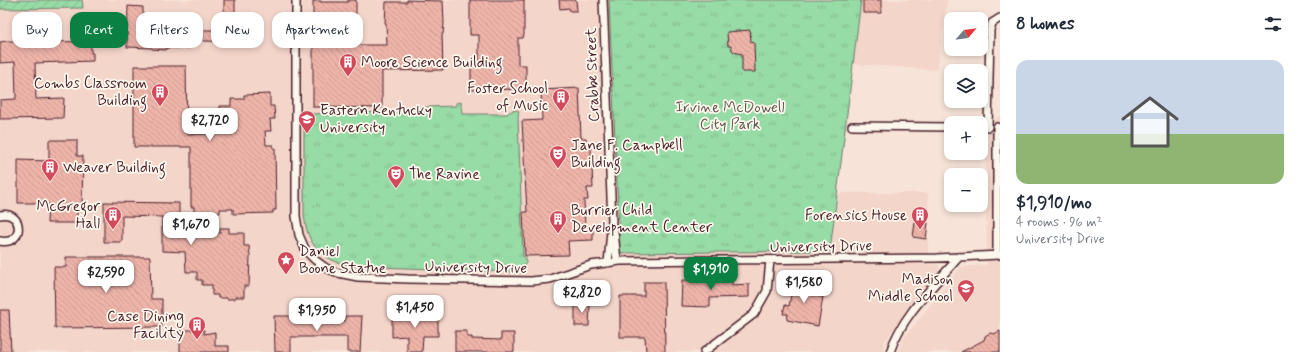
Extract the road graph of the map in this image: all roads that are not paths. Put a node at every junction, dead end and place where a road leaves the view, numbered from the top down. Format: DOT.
graph roads {
  1 [pos="296,0"];
  2 [pos="603,0"];
  3 [pos="1000,18"];
  4 [pos="986,116"];
  5 [pos="852,126"];
  6 [pos="944,127"];
  7 [pos="988,127"];
  8 [pos="999,127"];
  9 [pos="0,214"];
  10 [pos="612,221"];
  11 [pos="0,241"];
  12 [pos="999,255"];
  13 [pos="959,257"];
  14 [pos="770,260"];
  15 [pos="617,261"];
  16 [pos="608,263"];
  17 [pos="704,352"];
  18 [pos="890,352"];
  1 -- 16 [label="street, University Drive"];
  2 -- 10 [label="street, Crabbe Street"];
  3 -- 4 [label="street"];
  5 -- 6 [label="street"];
  7 -- 8 [label="street"];
  8 -- 12 [label="street"];
  9 -- 11 [label="street"];
  10 -- 15 [label="street, Crabbe Street"];
  10 -- 16 [label="street, Crabbe Street"];
  12 -- 13 [label="street, University Drive"];
  13 -- 14 [label="street, University Drive"];
  13 -- 18 [label="street"];
  14 -- 15 [label="street, University Drive"];
  14 -- 17 [label="street"];
  15 -- 16 [label="street, University Drive"];
}
